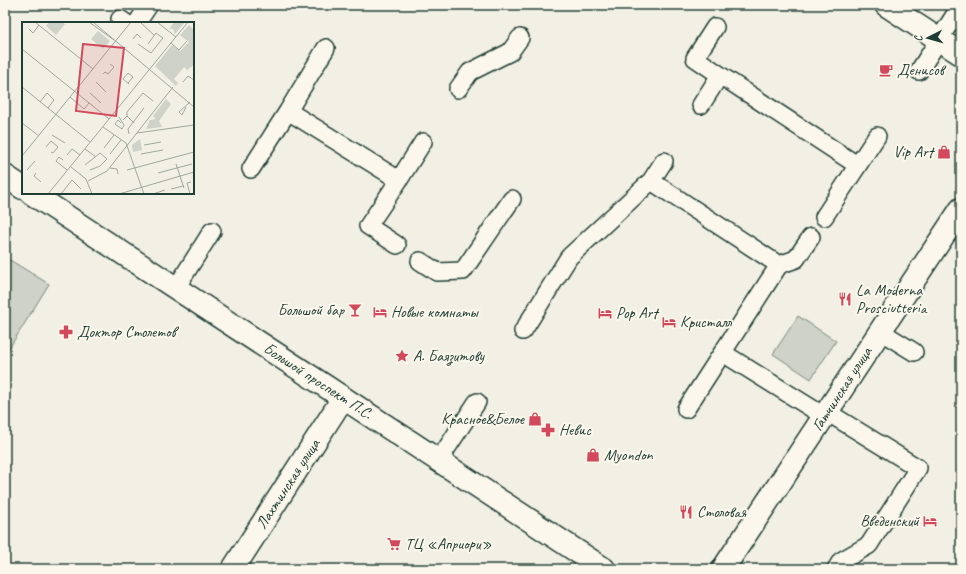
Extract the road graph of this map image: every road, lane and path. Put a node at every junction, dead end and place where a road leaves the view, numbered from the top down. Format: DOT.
graph roads {
  1 [pos="149,5"];
  2 [pos="886,5"];
  3 [pos="956,13"];
  4 [pos="128,22"];
  5 [pos="715,27"];
  6 [pos="520,38"];
  7 [pos="940,40"];
  8 [pos="326,48"];
  9 [pos="961,54"];
  10 [pos="919,71"];
  11 [pos="720,74"];
  12 [pos="458,89"];
  13 [pos="701,104"];
  14 [pos="288,111"];
  15 [pos="877,136"];
  16 [pos="423,142"];
  17 [pos="664,161"];
  18 [pos="857,165"];
  19 [pos="251,169"];
  20 [pos="5,176"];
  21 [pos="399,180"];
  22 [pos="651,181"];
  23 [pos="22,187"];
  24 [pos="33,194"];
  25 [pos="512,200"];
  26 [pos="961,209"];
  27 [pos="824,217"];
  28 [pos="212,231"];
  29 [pos="811,237"];
  30 [pos="397,245"];
  31 [pos="420,261"];
  32 [pos="779,265"];
  33 [pos="176,288"];
  34 [pos="523,331"];
  35 [pos="880,331"];
  36 [pos="723,352"];
  37 [pos="914,352"];
  38 [pos="343,398"];
  39 [pos="477,402"];
  40 [pos="686,409"];
  41 [pos="826,414"];
  42 [pos="439,460"];
  43 [pos="234,569"];
  44 [pos="604,569"];
  45 [pos="723,569"];
  46 [pos="836,569"];
  1 -- 4 [label="lane"];
  2 -- 7 [label="main road"];
  3 -- 7 [label="lane"];
  5 -- 11 [label="lane"];
  6 -- 12 [label="lane"];
  7 -- 9 [label="main road"];
  7 -- 10 [label="lane"];
  8 -- 14 [label="lane"];
  11 -- 13 [label="lane"];
  11 -- 18 [label="lane"];
  14 -- 19 [label="lane"];
  14 -- 21 [label="lane"];
  15 -- 18 [label="lane"];
  16 -- 21 [label="lane"];
  17 -- 22 [label="lane"];
  18 -- 27 [label="lane"];
  20 -- 23 [label="main road"];
  21 -- 30 [label="lane"];
  22 -- 32 [label="lane"];
  22 -- 34 [label="lane"];
  24 -- 33 [label="main road, Большой проспект П.С."];
  25 -- 31 [label="lane"];
  26 -- 35 [label="main road, Гатчинская улица"];
  28 -- 33 [label="lane"];
  29 -- 32 [label="lane"];
  32 -- 36 [label="lane"];
  33 -- 38 [label="main road, Большой проспект П.С."];
  35 -- 37 [label="lane"];
  35 -- 41 [label="main road, Гатчинская улица"];
  36 -- 40 [label="lane"];
  36 -- 41 [label="lane"];
  38 -- 42 [label="main road, Большой проспект П.С."];
  38 -- 43 [label="main road, Лахтинская улица"];
  39 -- 42 [label="lane"];
  41 -- 45 [label="main road, Гатчинская улица"];
  41 -- 46 [label="lane"];
  42 -- 44 [label="main road, Большой проспект П.С."];
}
